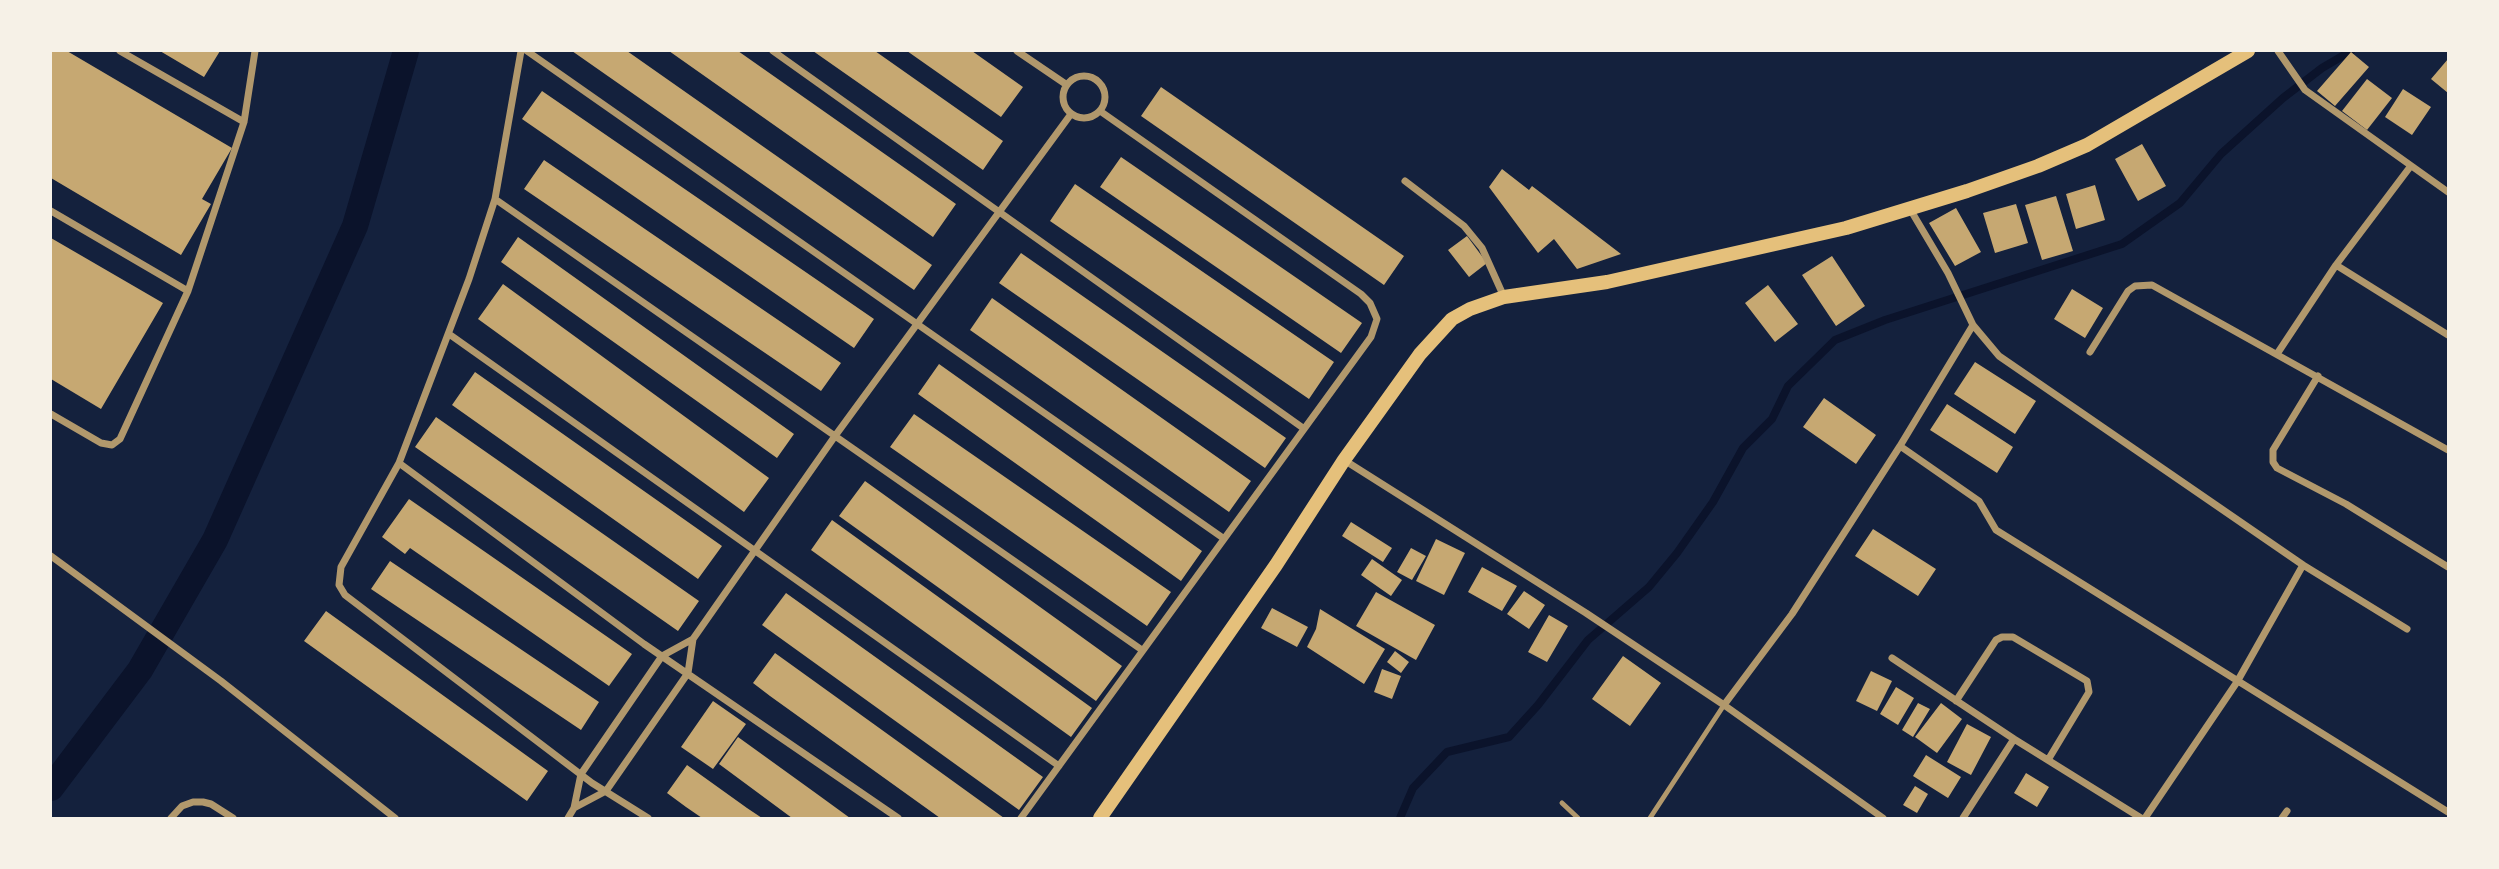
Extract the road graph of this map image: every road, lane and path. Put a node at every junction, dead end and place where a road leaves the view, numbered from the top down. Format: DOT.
graph roads {
  1 [pos="120,51"];
  2 [pos="255,51"];
  3 [pos="521,51"];
  4 [pos="527,51"];
  5 [pos="773,51"];
  6 [pos="1017,51"];
  7 [pos="2248,51"];
  8 [pos="2278,51"];
  9 [pos="1067,85"];
  10 [pos="1100,111"];
  11 [pos="1072,114"];
  12 [pos="244,122"];
  13 [pos="2410,167"];
  14 [pos="1405,181"];
  15 [pos="2448,192"];
  16 [pos="495,199"];
  17 [pos="1909,208"];
  18 [pos="51,211"];
  19 [pos="1001,213"];
  20 [pos="2336,265"];
  21 [pos="188,291"];
  22 [pos="1504,297"];
  23 [pos="919,324"];
  24 [pos="1973,325"];
  25 [pos="449,334"];
  26 [pos="2448,335"];
  27 [pos="2090,352"];
  28 [pos="2277,354"];
  29 [pos="2318,376"];
  30 [pos="51,414"];
  31 [pos="1303,428"];
  32 [pos="835,436"];
  33 [pos="1900,446"];
  34 [pos="2448,450"];
  35 [pos="1344,460"];
  36 [pos="399,463"];
  37 [pos="1223,538"];
  38 [pos="755,551"];
  39 [pos="51,556"];
  40 [pos="2303,565"];
  41 [pos="2448,567"];
  42 [pos="2407,629"];
  43 [pos="693,639"];
  44 [pos="1142,650"];
  45 [pos="663,656"];
  46 [pos="1892,658"];
  47 [pos="688,673"];
  48 [pos="2237,682"];
  49 [pos="1956,701"];
  50 [pos="1724,705"];
  51 [pos="2014,739"];
  52 [pos="2048,760"];
  53 [pos="1059,766"];
  54 [pos="581,774"];
  55 [pos="606,791"];
  56 [pos="1562,803"];
  57 [pos="575,808"];
  58 [pos="2448,812"];
  59 [pos="171,818"];
  60 [pos="233,818"];
  61 [pos="395,818"];
  62 [pos="568,818"];
  63 [pos="648,818"];
  64 [pos="898,818"];
  65 [pos="1021,818"];
  66 [pos="1100,818"];
  67 [pos="1578,818"];
  68 [pos="1650,818"];
  69 [pos="1883,818"];
  70 [pos="1963,818"];
  71 [pos="2143,818"];
  1 -- 12 [label="street"];
  2 -- 12 [label="street"];
  3 -- 16 [label="street"];
  4 -- 23 [label="street"];
  5 -- 19 [label="street"];
  6 -- 9 [label="street"];
  7 -- 17 [label="main road"];
  8 -- 13 [label="street"];
  9 -- 10 [label="street"];
  9 -- 11 [label="street"];
  10 -- 11 [label="street"];
  10 -- 31 [label="street"];
  11 -- 19 [label="street"];
  12 -- 21 [label="street"];
  13 -- 15 [label="street"];
  13 -- 20 [label="street"];
  14 -- 22 [label="street"];
  16 -- 25 [label="street"];
  16 -- 32 [label="street"];
  17 -- 22 [label="main road"];
  17 -- 24 [label="street"];
  18 -- 21 [label="street"];
  19 -- 23 [label="street"];
  19 -- 31 [label="street"];
  20 -- 26 [label="street"];
  20 -- 28 [label="street"];
  21 -- 30 [label="street"];
  22 -- 35 [label="main road"];
  23 -- 32 [label="street"];
  23 -- 37 [label="street"];
  24 -- 33 [label="street"];
  24 -- 40 [label="street"];
  25 -- 36 [label="street"];
  25 -- 38 [label="street"];
  27 -- 28 [label="street"];
  28 -- 29 [label="street"];
  29 -- 34 [label="street"];
  29 -- 41 [label="street"];
  31 -- 37 [label="street"];
  32 -- 38 [label="street"];
  32 -- 44 [label="street"];
  33 -- 48 [label="street"];
  33 -- 50 [label="street"];
  35 -- 50 [label="street"];
  35 -- 66 [label="main road"];
  36 -- 45 [label="street"];
  36 -- 54 [label="street"];
  37 -- 44 [label="street"];
  38 -- 43 [label="street"];
  38 -- 53 [label="street"];
  39 -- 61 [label="street"];
  40 -- 42 [label="street"];
  40 -- 48 [label="street"];
  43 -- 45 [label="street"];
  43 -- 47 [label="street"];
  44 -- 53 [label="street"];
  45 -- 47 [label="street"];
  45 -- 54 [label="street"];
  46 -- 49 [label="street"];
  47 -- 55 [label="street"];
  47 -- 64 [label="street"];
  48 -- 58 [label="street"];
  48 -- 71 [label="street"];
  49 -- 51 [label="street"];
  49 -- 52 [label="street"];
  50 -- 68 [label="lane"];
  50 -- 69 [label="street"];
  51 -- 52 [label="street"];
  51 -- 70 [label="street"];
  52 -- 71 [label="street"];
  53 -- 65 [label="street"];
  54 -- 55 [label="street"];
  54 -- 57 [label="street"];
  55 -- 57 [label="street"];
  55 -- 63 [label="street"];
  56 -- 67 [label="lane"];
  57 -- 62 [label="street"];
  59 -- 60 [label="street"];
}
